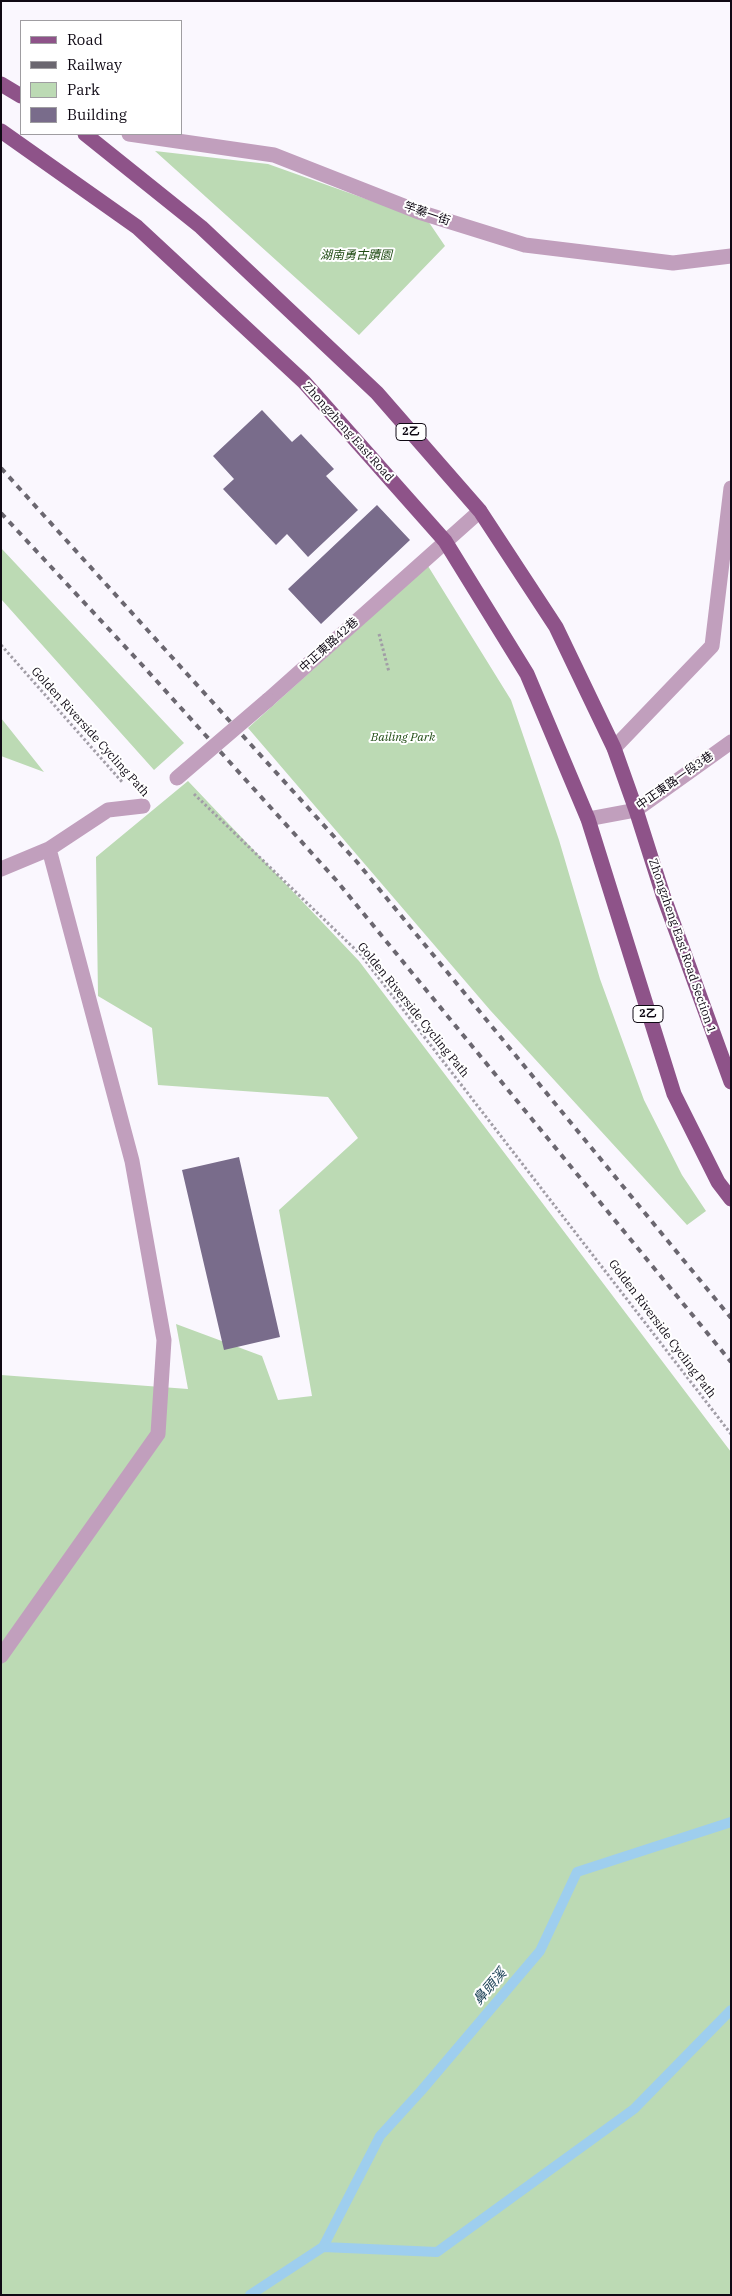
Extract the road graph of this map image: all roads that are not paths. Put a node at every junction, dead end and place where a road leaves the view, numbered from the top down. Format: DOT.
graph roads {
  1 [pos="1,84"];
  2 [pos="20,95"];
  3 [pos="1,130"];
  4 [pos="86,135"];
  5 [pos="136,135"];
  6 [pos="731,256"];
  7 [pos="731,488"];
  8 [pos="480,511"];
  9 [pos="445,541"];
  10 [pos="731,742"];
  11 [pos="614,748"];
  12 [pos="177,778"];
  13 [pos="143,806"];
  14 [pos="636,810"];
  15 [pos="588,819"];
  16 [pos="49,849"];
  17 [pos="1,869"];
  18 [pos="731,1082"];
  19 [pos="731,1199"];
  20 [pos="1,1656"];
  1 -- 2 [label="main road"];
  3 -- 9 [label="main road, Zhongzheng East Road / 2乙"];
  4 -- 8 [label="main road, 2乙"];
  5 -- 6 [label="street, 竿蓁一街"];
  7 -- 11 [label="street"];
  8 -- 9 [label="street, 中正東路42巷"];
  8 -- 11 [label="main road, 2乙"];
  9 -- 12 [label="street, 中正東路42巷, bridge"];
  9 -- 15 [label="main road, Zhongzheng East Road / 2乙"];
  10 -- 14 [label="street, 中正東路一段3巷"];
  11 -- 14 [label="main road, 2乙"];
  13 -- 16 [label="street"];
  14 -- 15 [label="street, 中正東路一段3巷"];
  14 -- 18 [label="main road, Zhongzheng East Road Section 1 / 2乙"];
  15 -- 19 [label="main road, 2乙"];
  16 -- 17 [label="street"];
  16 -- 20 [label="street"];
}
